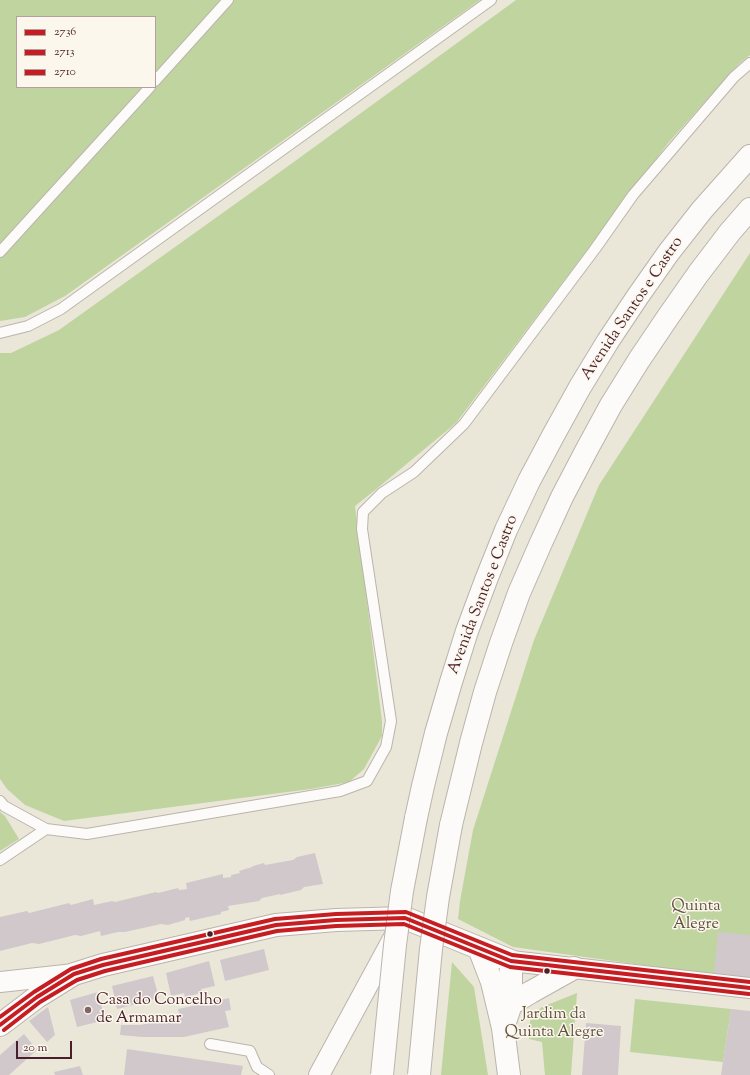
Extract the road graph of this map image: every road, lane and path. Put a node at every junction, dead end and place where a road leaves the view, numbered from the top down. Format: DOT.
graph roads {
  1 [pos="228,0"];
  2 [pos="491,0"];
  3 [pos="750,63"];
  4 [pos="156,80"];
  5 [pos="149,88"];
  6 [pos="750,156"];
  7 [pos="750,209"];
  8 [pos="0,252"];
  9 [pos="0,334"];
  10 [pos="0,801"];
  11 [pos="46,829"];
  12 [pos="0,860"];
  13 [pos="405,918"];
  14 [pos="479,948"];
  15 [pos="511,961"];
  16 [pos="574,968"];
  17 [pos="74,974"];
  18 [pos="0,982"];
  19 [pos="750,988"];
  20 [pos="511,1004"];
  21 [pos="1,1023"];
  22 [pos="503,1028"];
  23 [pos="210,1044"];
  24 [pos="268,1075"];
  25 [pos="319,1075"];
  26 [pos="382,1075"];
  27 [pos="419,1075"];
  28 [pos="509,1075"];
  1 -- 4 [label="lane"];
  2 -- 9 [label="lane"];
  3 -- 11 [label="lane"];
  5 -- 8 [label="lane"];
  6 -- 26 [label="main road, Avenida Santos e Castro, bridge"];
  7 -- 27 [label="main road, Avenida Santos e Castro, bridge"];
  10 -- 11 [label="lane"];
  11 -- 12 [label="lane"];
  13 -- 14 [label="main road"];
  13 -- 17 [label="main road"];
  13 -- 25 [label="street"];
  14 -- 15 [label="main road"];
  14 -- 22 [label="main road"];
  15 -- 16 [label="street"];
  15 -- 20 [label="main road"];
  16 -- 19 [label="street"];
  16 -- 20 [label="main road"];
  17 -- 18 [label="street"];
  17 -- 21 [label="main road"];
  20 -- 22 [label="main road"];
  22 -- 28 [label="main road"];
  23 -- 24 [label="lane"];
}
